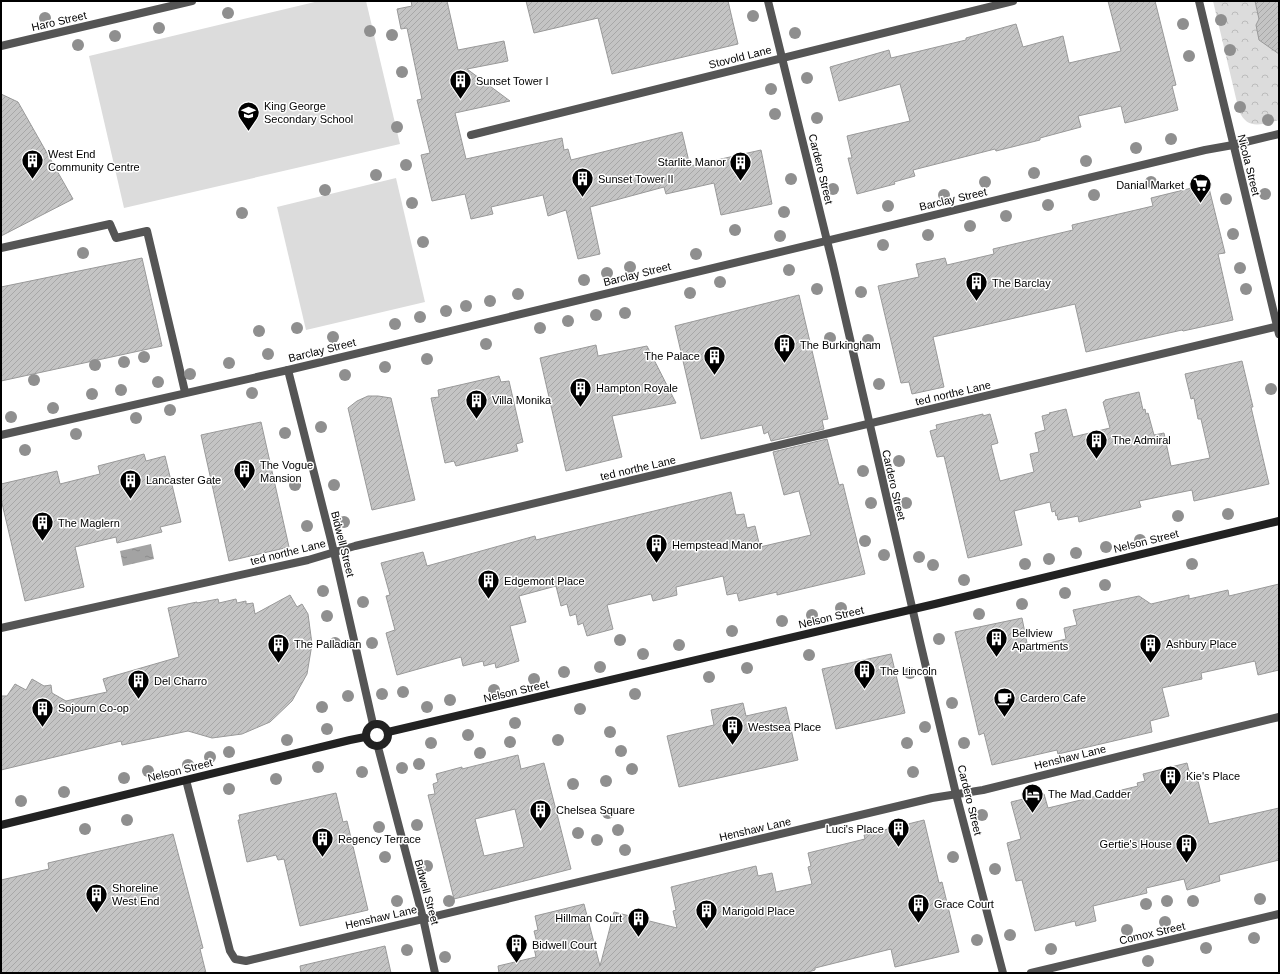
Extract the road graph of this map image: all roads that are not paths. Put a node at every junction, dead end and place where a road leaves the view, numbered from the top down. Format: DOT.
graph roads {
  1 [pos="192,1"];
  2 [pos="768,1"];
  3 [pos="1013,1"];
  4 [pos="1199,1"];
  5 [pos="1,46"];
  6 [pos="781,58"];
  7 [pos="1279,134"];
  8 [pos="471,135"];
  9 [pos="1233,145"];
  10 [pos="827,240"];
  11 [pos="1,248"];
  12 [pos="1278,329"];
  13 [pos="288,370"];
  14 [pos="185,392"];
  15 [pos="869,424"];
  16 [pos="1,435"];
  17 [pos="1279,520"];
  18 [pos="334,552"];
  19 [pos="912,610"];
  20 [pos="1,628"];
  21 [pos="1279,717"];
  22 [pos="373,724"];
  23 [pos="388,732"];
  24 [pos="365,738"];
  25 [pos="378,747"];
  26 [pos="186,780"];
  27 [pos="956,794"];
  28 [pos="1,825"];
  29 [pos="1279,914"];
  30 [pos="423,918"];
  31 [pos="435,973"];
  32 [pos="1003,973"];
  33 [pos="1031,973"];
  1 -- 5 [label="street, Haro Street"];
  2 -- 6 [label="street, Cardero Street"];
  3 -- 6 [label="street, Stovold Lane"];
  4 -- 9 [label="street, Nicola Street"];
  6 -- 8 [label="street, Stovold Lane"];
  6 -- 10 [label="street, Cardero Street"];
  7 -- 9 [label="street, Barclay Street"];
  9 -- 10 [label="street, Barclay Street"];
  9 -- 12 [label="street, Nicola Street"];
  10 -- 13 [label="street, Barclay Street"];
  10 -- 15 [label="street, Cardero Street"];
  11 -- 14 [label="street"];
  12 -- 15 [label="street, ted northe Lane"];
  13 -- 14 [label="street, Barclay Street"];
  13 -- 18 [label="street, Bidwell Street"];
  14 -- 16 [label="street, Barclay Street"];
  15 -- 18 [label="street, ted northe Lane"];
  15 -- 19 [label="street, Cardero Street"];
  17 -- 19 [label="street, Nelson Street"];
  18 -- 20 [label="street, ted northe Lane"];
  18 -- 22 [label="street, Bidwell Street"];
  19 -- 23 [label="street, Nelson Street"];
  19 -- 27 [label="street, Cardero Street"];
  21 -- 27 [label="street, Henshaw Lane"];
  22 -- 23 [label="street"];
  22 -- 24 [label="street"];
  23 -- 25 [label="street"];
  24 -- 25 [label="street"];
  24 -- 26 [label="street, Nelson Street"];
  25 -- 30 [label="street, Bidwell Street"];
  26 -- 28 [label="street, Nelson Street"];
  26 -- 30 [label="street, Henshaw Lane"];
  27 -- 30 [label="street, Henshaw Lane"];
  27 -- 32 [label="street, Cardero Street"];
  29 -- 33 [label="street, Comox Street"];
  30 -- 31 [label="street, Bidwell Street"];
}
